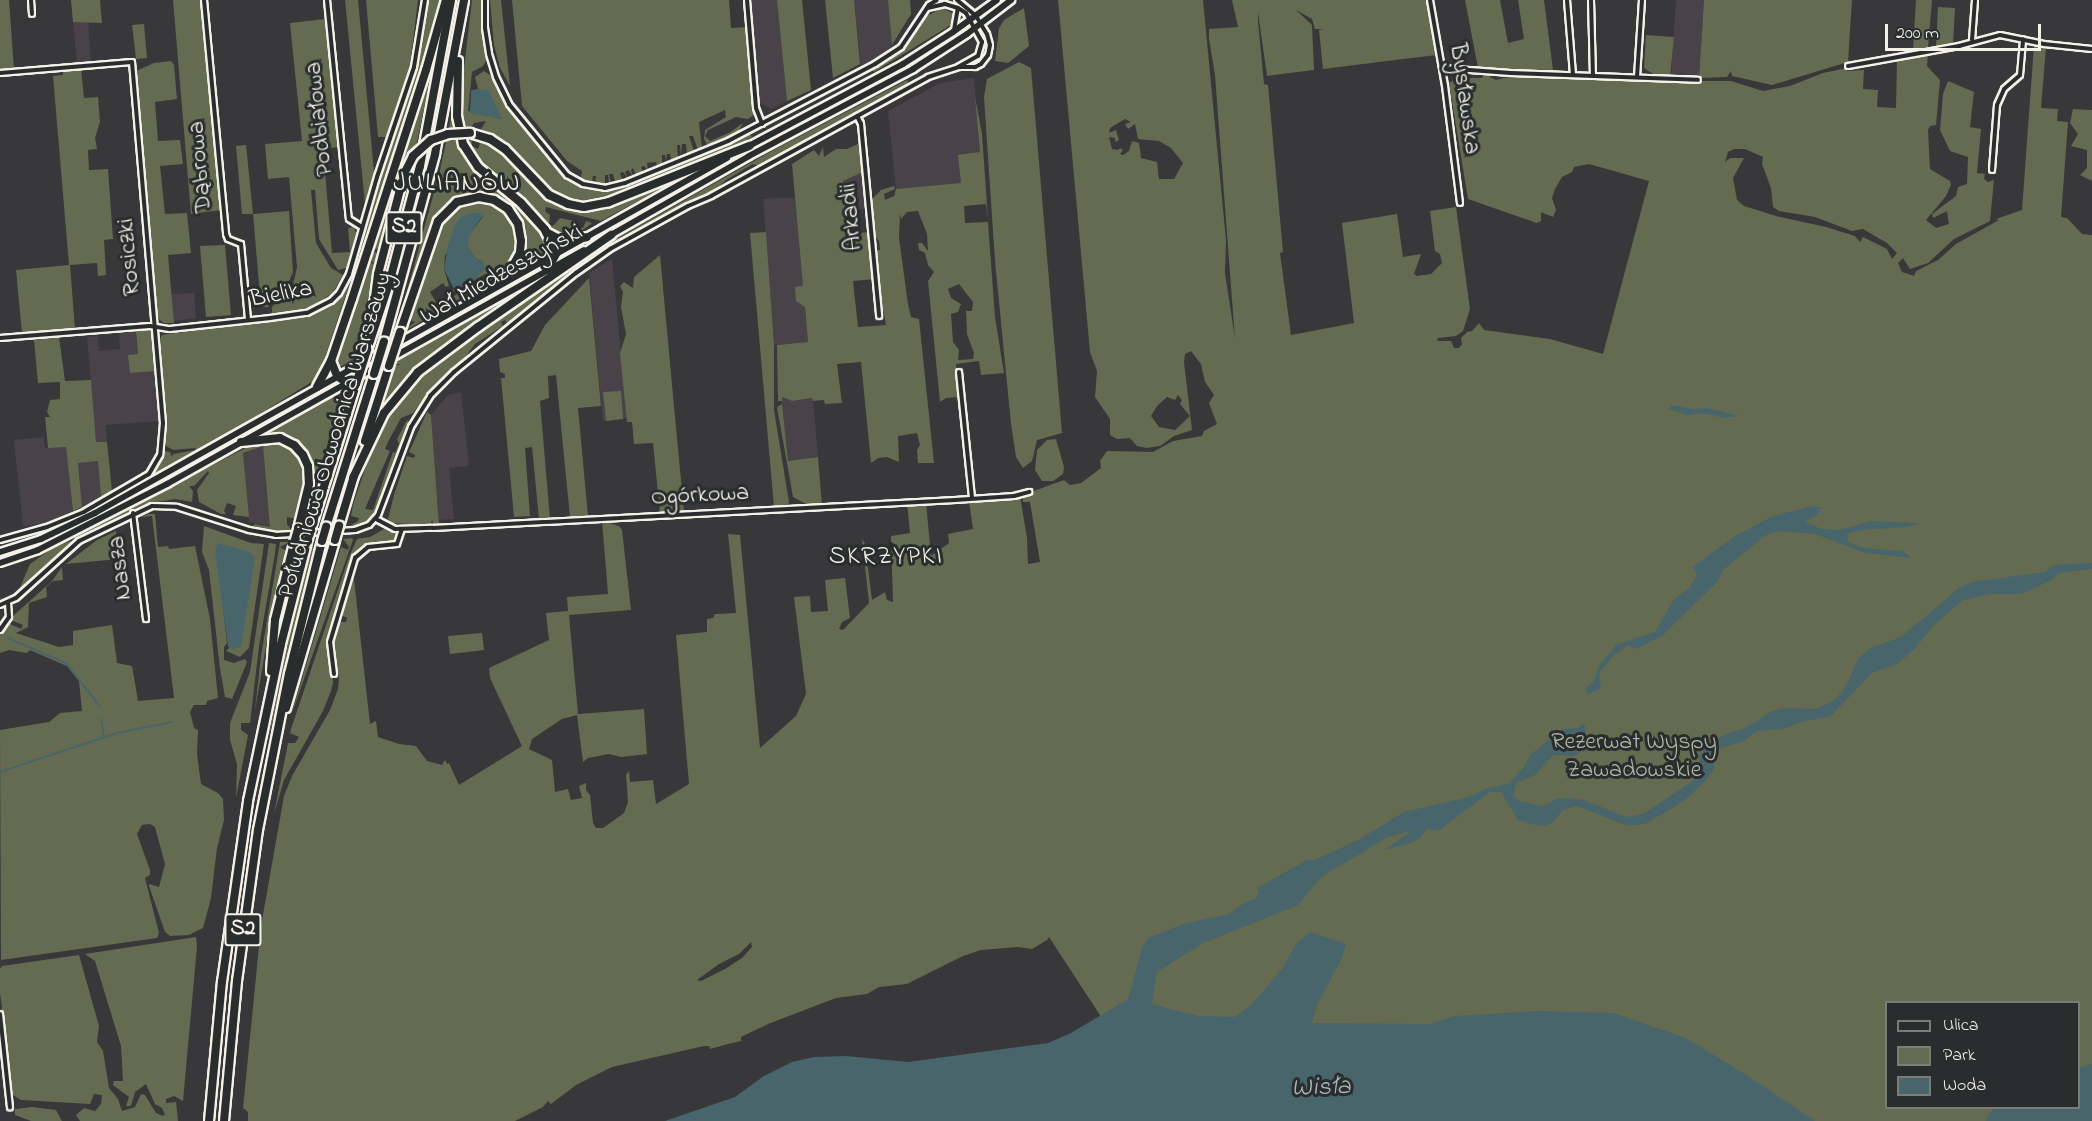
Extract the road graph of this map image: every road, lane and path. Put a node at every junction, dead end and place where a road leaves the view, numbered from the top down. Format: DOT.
graph roads {
  1 [pos="31,0"];
  2 [pos="204,0"];
  3 [pos="327,0"];
  4 [pos="425,0"];
  5 [pos="446,0"];
  6 [pos="451,0"];
  7 [pos="464,0"];
  8 [pos="485,0"];
  9 [pos="747,0"];
  10 [pos="937,0"];
  11 [pos="957,0"];
  12 [pos="997,0"];
  13 [pos="1011,0"];
  14 [pos="1430,0"];
  15 [pos="1567,0"];
  16 [pos="1591,0"];
  17 [pos="1642,0"];
  18 [pos="1975,0"];
  19 [pos="927,8"];
  20 [pos="958,8"];
  21 [pos="32,14"];
  22 [pos="973,18"];
  23 [pos="981,24"];
  24 [pos="975,28"];
  25 [pos="953,32"];
  26 [pos="459,33"];
  27 [pos="2023,39"];
  28 [pos="1972,40"];
  29 [pos="2092,48"];
  30 [pos="1848,66"];
  31 [pos="958,67"];
  32 [pos="1442,68"];
  33 [pos="0,73"];
  34 [pos="1572,74"];
  35 [pos="1593,75"];
  36 [pos="1637,77"];
  37 [pos="1698,80"];
  38 [pos="857,116"];
  39 [pos="762,124"];
  40 [pos="748,146"];
  41 [pos="1992,170"];
  42 [pos="1460,203"];
  43 [pos="362,227"];
  44 [pos="545,231"];
  45 [pos="611,235"];
  46 [pos="587,237"];
  47 [pos="556,254"];
  48 [pos="547,270"];
  49 [pos="477,297"];
  50 [pos="879,316"];
  51 [pos="248,320"];
  52 [pos="154,327"];
  53 [pos="0,338"];
  54 [pos="367,350"];
  55 [pos="331,361"];
  56 [pos="960,372"];
  57 [pos="337,376"];
  58 [pos="347,383"];
  59 [pos="318,387"];
  60 [pos="241,442"];
  61 [pos="353,478"];
  62 [pos="1029,492"];
  63 [pos="972,498"];
  64 [pos="133,513"];
  65 [pos="376,519"];
  66 [pos="402,530"];
  67 [pos="0,540"];
  68 [pos="0,552"];
  69 [pos="0,563"];
  70 [pos="8,603"];
  71 [pos="0,605"];
  72 [pos="146,619"];
  73 [pos="0,630"];
  74 [pos="334,674"];
  75 [pos="270,692"];
  76 [pos="275,741"];
  77 [pos="0,1014"];
  78 [pos="10,1107"];
  79 [pos="209,1121"];
  80 [pos="224,1121"];
  1 -- 21 [label="street"];
  2 -- 51 [label="street, Dąbrowa"];
  3 -- 43 [label="street, Podbiałowa"];
  4 -- 43 [label="street, Bielika"];
  5 -- 55 [label="highway"];
  6 -- 54 [label="highway, Południowa Obwodnica Warszawy / S2"];
  7 -- 26 [label="highway, Południowa Obwodnica Warszawy / S2"];
  8 -- 39 [label="street"];
  9 -- 39 [label="street"];
  10 -- 19 [label="street"];
  11 -- 22 [label="street"];
  12 -- 22 [label="main road, Wał Miedzeszyński"];
  13 -- 23 [label="main road, Wał Miedzeszyński"];
  14 -- 32 [label="street, Bysławska"];
  15 -- 34 [label="street"];
  16 -- 35 [label="street"];
  17 -- 36 [label="street"];
  18 -- 28 [label="street"];
  19 -- 20 [label="street"];
  19 -- 39 [label="street"];
  20 -- 22 [label="street"];
  20 -- 25 [label="street"];
  22 -- 23 [label="street"];
  22 -- 24 [label="street"];
  22 -- 25 [label="main road, Wał Miedzeszyński"];
  23 -- 24 [label="main road, Wał Miedzeszyński"];
  23 -- 31 [label="street"];
  24 -- 31 [label="street"];
  24 -- 45 [label="main road, Wał Miedzeszyński"];
  25 -- 40 [label="main road, Wał Miedzeszyński"];
  26 -- 44 [label="highway"];
  26 -- 76 [label="highway, Południowa Obwodnica Warszawy / S2, bridge"];
  27 -- 28 [label="street"];
  27 -- 29 [label="street"];
  27 -- 41 [label="street"];
  28 -- 30 [label="street"];
  31 -- 38 [label="street, Wał Miedzeszyński"];
  32 -- 34 [label="street"];
  32 -- 42 [label="street, Bysławska"];
  33 -- 52 [label="street, Rosiczki"];
  34 -- 35 [label="street"];
  35 -- 36 [label="street"];
  36 -- 37 [label="street"];
  38 -- 50 [label="street, Arkadii"];
  38 -- 65 [label="street, Wał Miedzeszyński"];
  40 -- 46 [label="main road, Wał Miedzeszyński"];
  40 -- 54 [label="highway, bridge"];
  43 -- 51 [label="street, Bielika"];
  44 -- 46 [label="highway"];
  44 -- 47 [label="highway"];
  45 -- 48 [label="main road, Wał Miedzeszyński"];
  45 -- 61 [label="highway"];
  46 -- 47 [label="main road, Wał Miedzeszyński"];
  47 -- 48 [label="highway"];
  47 -- 49 [label="main road, Wał Miedzeszyński"];
  48 -- 58 [label="main road, Wał Miedzeszyński"];
  49 -- 57 [label="main road, Wał Miedzeszyński"];
  49 -- 61 [label="highway, bridge"];
  51 -- 52 [label="street, Bielika"];
  52 -- 53 [label="street, Bielika"];
  52 -- 67 [label="street, Rosiczki"];
  54 -- 75 [label="highway, Południowa Obwodnica Warszawy / S2, bridge"];
  55 -- 57 [label="highway"];
  55 -- 59 [label="highway"];
  56 -- 63 [label="street"];
  57 -- 58 [label="highway"];
  57 -- 59 [label="main road, Wał Miedzeszyński"];
  58 -- 60 [label="main road, Wał Miedzeszyński"];
  59 -- 68 [label="main road, Wał Miedzeszyński"];
  60 -- 69 [label="main road, Wał Miedzeszyński"];
  60 -- 75 [label="highway, bridge"];
  61 -- 76 [label="highway, bridge"];
  62 -- 63 [label="street, Ogórkowa"];
  63 -- 66 [label="street, Ogórkowa"];
  64 -- 65 [label="street"];
  64 -- 70 [label="street"];
  64 -- 72 [label="street, Nasza"];
  65 -- 66 [label="street, Ogórkowa"];
  66 -- 74 [label="street"];
  70 -- 71 [label="street"];
  70 -- 73 [label="street"];
  75 -- 79 [label="highway, Południowa Obwodnica Warszawy / S2"];
  76 -- 80 [label="highway, S2"];
  77 -- 78 [label="street"];
}
